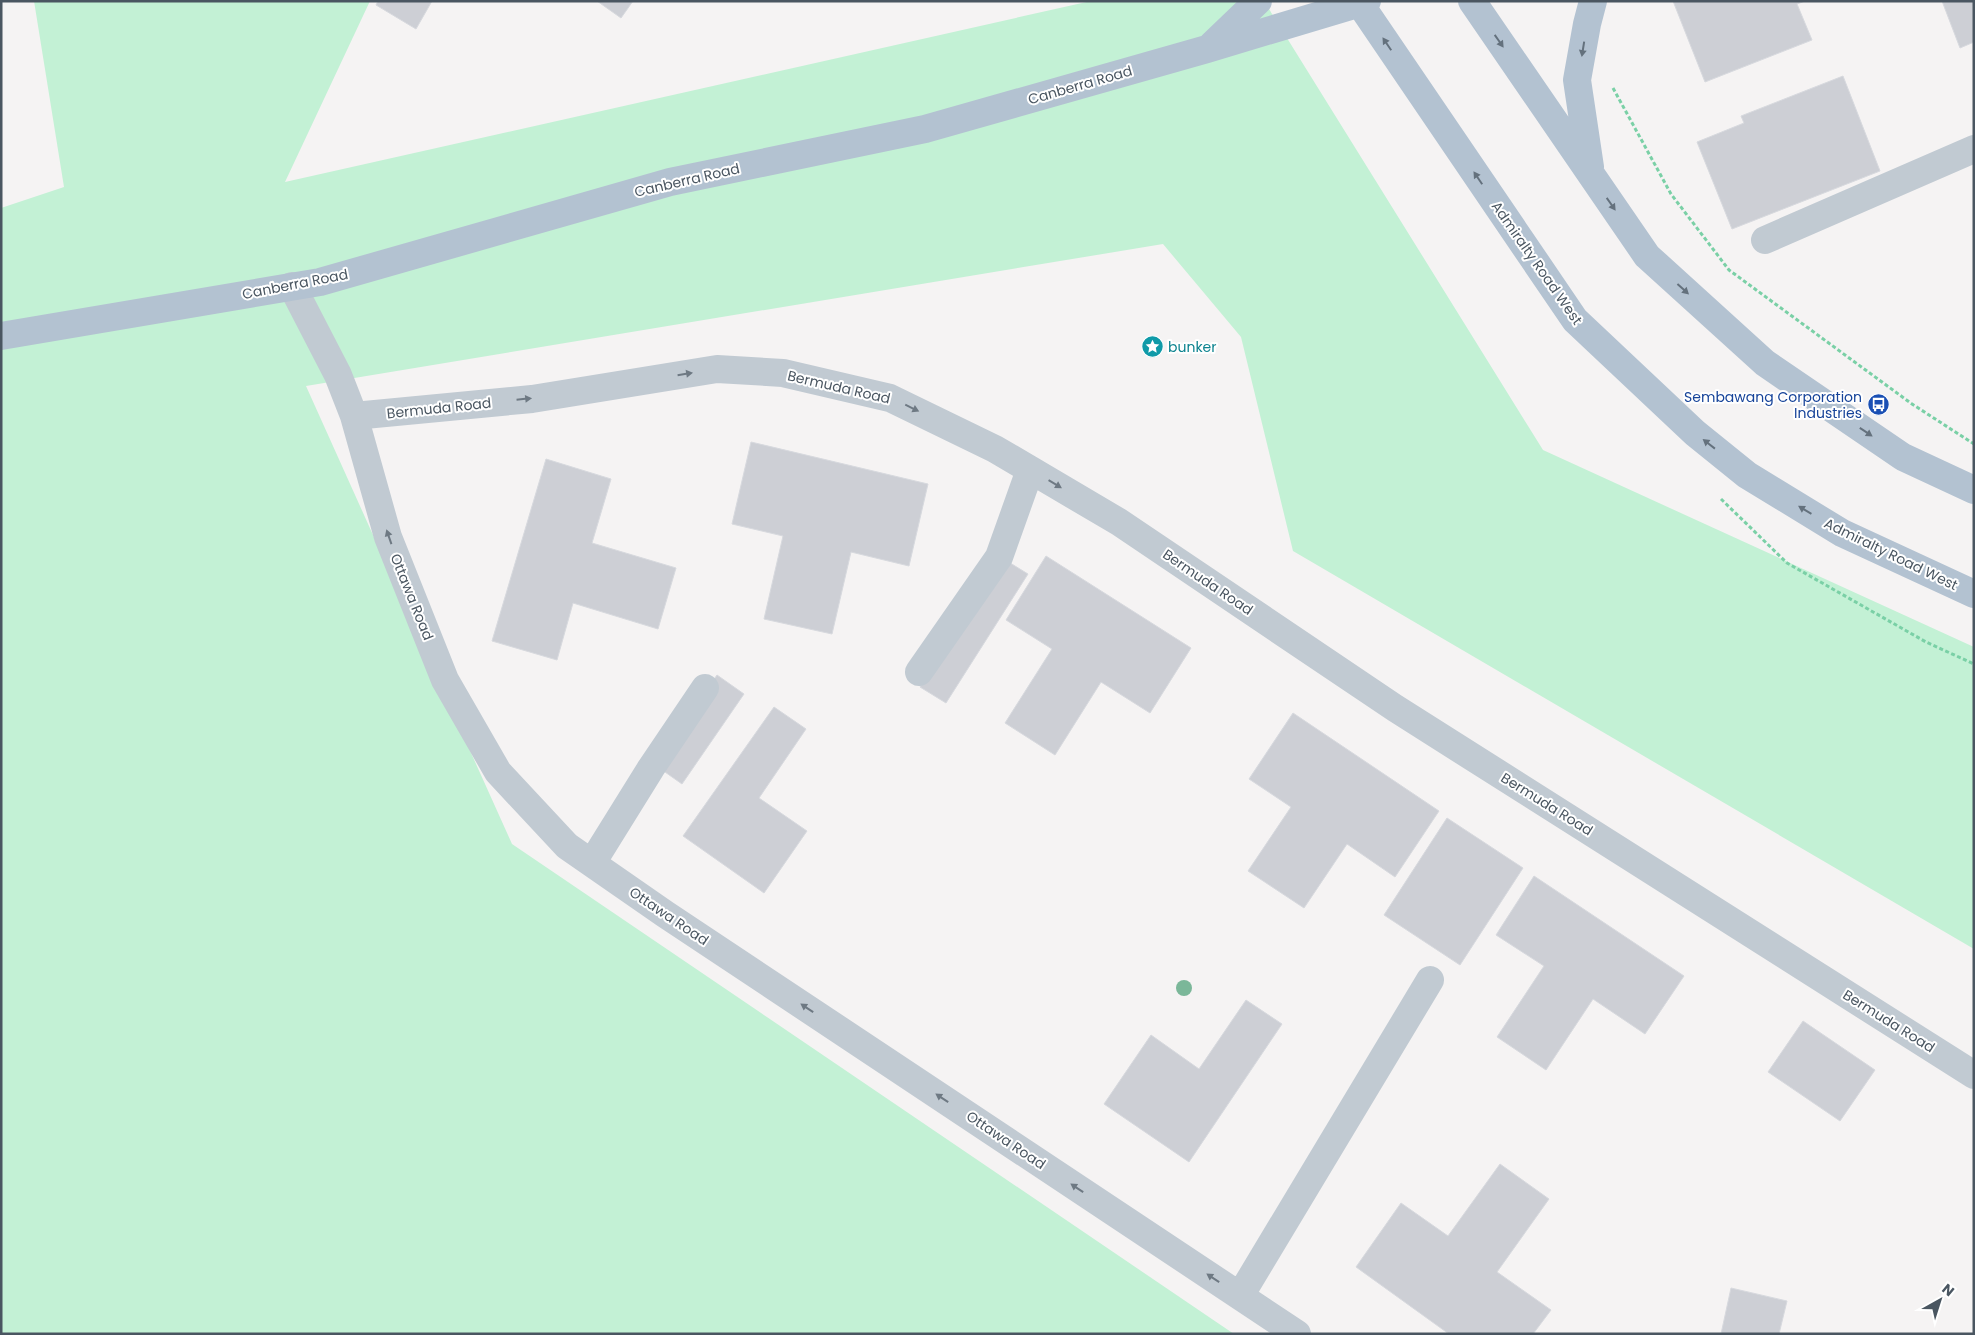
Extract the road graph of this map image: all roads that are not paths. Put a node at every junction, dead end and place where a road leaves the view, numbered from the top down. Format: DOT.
graph roads {
  1 [pos="1258,1"];
  2 [pos="1472,1"];
  3 [pos="1594,1"];
  4 [pos="1362,2"];
  5 [pos="1207,49"];
  6 [pos="1974,149"];
  7 [pos="1592,176"];
  8 [pos="1765,240"];
  9 [pos="292,286"];
  10 [pos="1,336"];
  11 [pos="354,416"];
  12 [pos="1030,470"];
  13 [pos="1974,490"];
  14 [pos="1974,594"];
  15 [pos="919,672"];
  16 [pos="705,688"];
  17 [pos="592,863"];
  18 [pos="1430,980"];
  19 [pos="1974,1075"];
  20 [pos="1240,1296"];
  21 [pos="1297,1334"];
  1 -- 5 [label="main road"];
  2 -- 7 [label="main road, one-way"];
  3 -- 7 [label="main road, one-way"];
  4 -- 5 [label="main road, Canberra Road"];
  14 -- 4 [label="main road, Admiralty Road West, one-way"];
  5 -- 9 [label="main road, Canberra Road"];
  6 -- 8 [label="street"];
  7 -- 13 [label="main road, one-way"];
  9 -- 10 [label="main road, Canberra Road"];
  9 -- 11 [label="street, Ottawa Road"];
  11 -- 12 [label="street, Bermuda Road, one-way"];
  17 -- 11 [label="street, Ottawa Road, one-way"];
  12 -- 15 [label="street"];
  12 -- 19 [label="street, Bermuda Road, one-way"];
  16 -- 17 [label="street"];
  20 -- 17 [label="street, Ottawa Road, one-way"];
  18 -- 20 [label="street"];
  20 -- 21 [label="street, Ottawa Road"];
}
